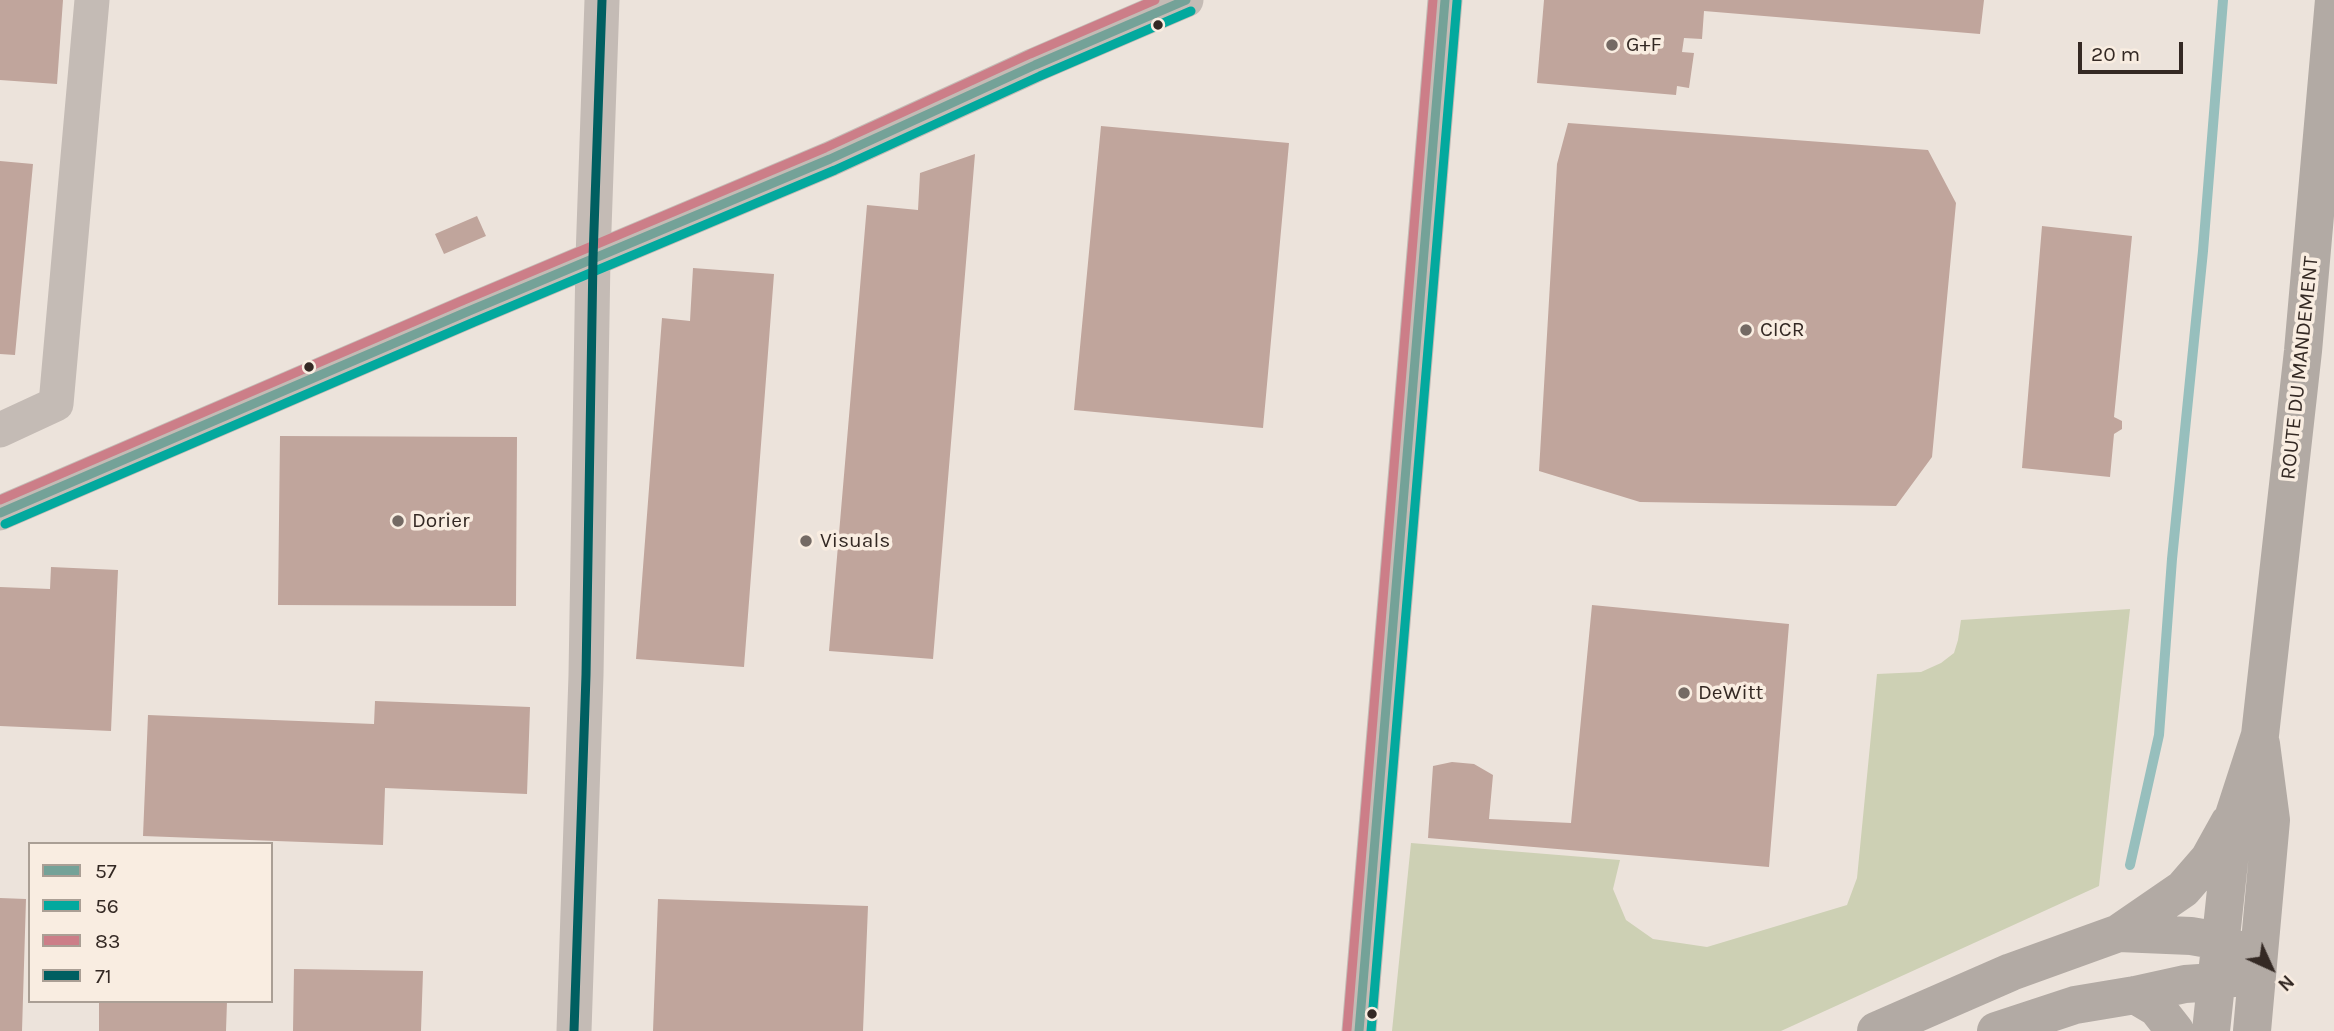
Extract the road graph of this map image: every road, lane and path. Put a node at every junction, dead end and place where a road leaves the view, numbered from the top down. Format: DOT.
graph roads {
  1 [pos="92,0"];
  2 [pos="602,0"];
  3 [pos="1186,0"];
  4 [pos="1445,0"];
  5 [pos="2333,0"];
  6 [pos="593,258"];
  7 [pos="0,430"];
  8 [pos="0,513"];
  9 [pos="2260,735"];
  10 [pos="2234,816"];
  11 [pos="2119,933"];
  12 [pos="2220,941"];
  13 [pos="2257,964"];
  14 [pos="2215,982"];
  15 [pos="2135,995"];
  16 [pos="574,1031"];
  17 [pos="1359,1031"];
  18 [pos="1876,1031"];
  19 [pos="1996,1031"];
  20 [pos="2175,1031"];
  21 [pos="2211,1031"];
  22 [pos="2252,1031"];
  1 -- 7 [label="street"];
  2 -- 6 [label="street"];
  3 -- 6 [label="street"];
  4 -- 17 [label="street"];
  5 -- 9 [label="main road, ROUTE DU MANDEMENT"];
  6 -- 8 [label="street"];
  6 -- 16 [label="street"];
  9 -- 10 [label="main road, ROUTE DU MANDEMENT"];
  9 -- 13 [label="main road, ROUTE DU MANDEMENT"];
  10 -- 11 [label="main road"];
  10 -- 12 [label="main road, ROUTE DU MANDEMENT"];
  11 -- 12 [label="main road"];
  11 -- 18 [label="main road"];
  12 -- 13 [label="main road"];
  12 -- 14 [label="main road, ROUTE DU MANDEMENT"];
  13 -- 14 [label="main road"];
  13 -- 22 [label="main road, ROUTE DU MANDEMENT"];
  14 -- 15 [label="main road"];
  14 -- 21 [label="main road, ROUTE DU MANDEMENT"];
  15 -- 19 [label="main road"];
  15 -- 20 [label="main road"];
}
